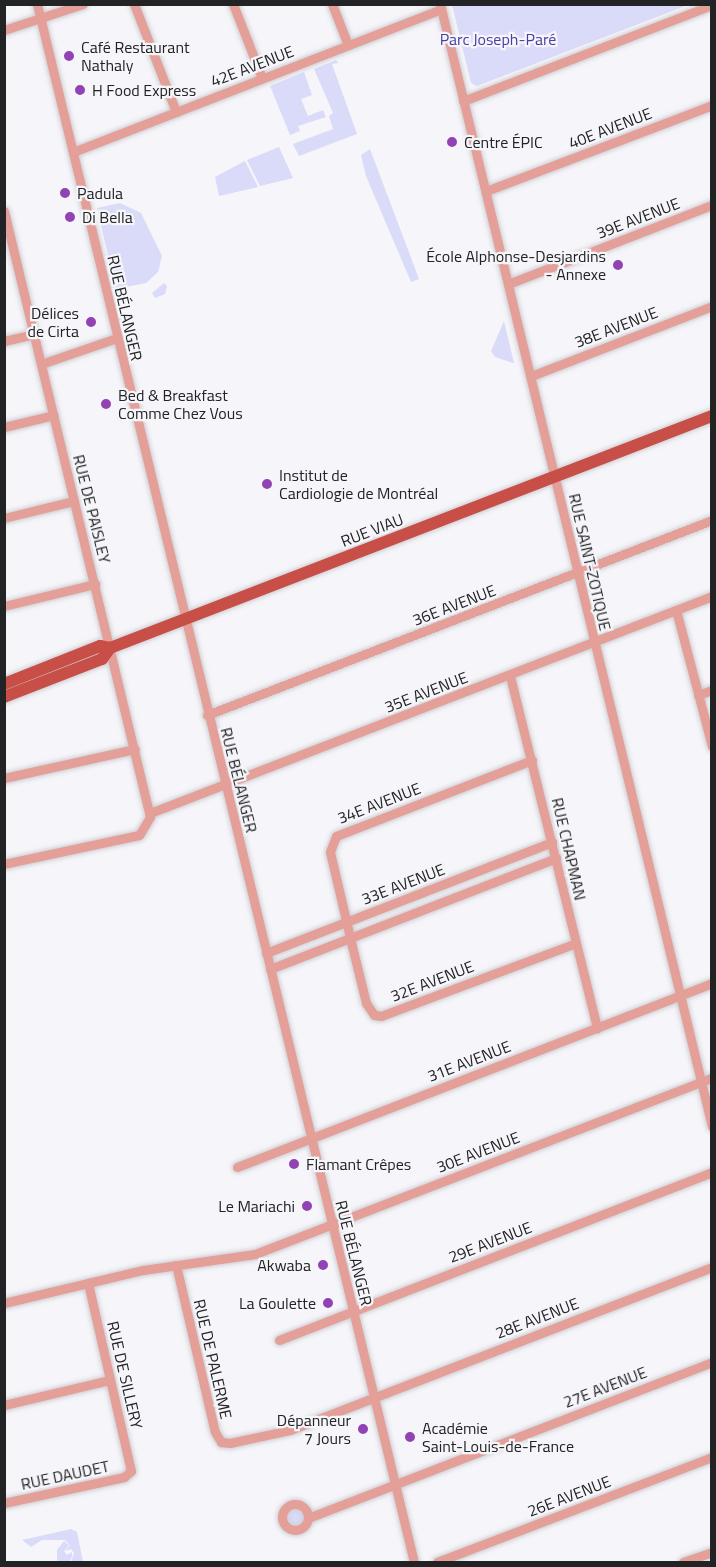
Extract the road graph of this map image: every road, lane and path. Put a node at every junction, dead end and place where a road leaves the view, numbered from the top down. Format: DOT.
graph roads {
  1 [pos="38,4"];
  2 [pos="83,4"];
  3 [pos="134,4"];
  4 [pos="233,4"];
  5 [pos="332,4"];
  6 [pos="711,5"];
  7 [pos="441,7"];
  8 [pos="41,18"];
  9 [pos="4,30"];
  10 [pos="348,45"];
  11 [pos="262,78"];
  12 [pos="463,101"];
  13 [pos="711,105"];
  14 [pos="176,112"];
  15 [pos="73,152"];
  16 [pos="486,191"];
  17 [pos="711,206"];
  18 [pos="4,211"];
  19 [pos="9,251"];
  20 [pos="507,284"];
  21 [pos="711,306"];
  22 [pos="34,334"];
  23 [pos="117,338"];
  24 [pos="4,341"];
  25 [pos="41,364"];
  26 [pos="531,376"];
  27 [pos="54,416"];
  28 [pos="711,416"];
  29 [pos="4,427"];
  30 [pos="554,477"];
  31 [pos="74,501"];
  32 [pos="4,518"];
  33 [pos="711,520"];
  34 [pos="578,572"];
  35 [pos="94,584"];
  36 [pos="711,596"];
  37 [pos="4,606"];
  38 [pos="676,610"];
  39 [pos="185,619"];
  40 [pos="593,642"];
  41 [pos="110,648"];
  42 [pos="510,676"];
  43 [pos="4,684"];
  44 [pos="711,690"];
  45 [pos="698,695"];
  46 [pos="4,696"];
  47 [pos="207,715"];
  48 [pos="711,746"];
  49 [pos="135,749"];
  50 [pos="532,760"];
  51 [pos="4,778"];
  52 [pos="225,786"];
  53 [pos="150,813"];
  54 [pos="552,842"];
  55 [pos="556,858"];
  56 [pos="4,864"];
  57 [pos="347,922"];
  58 [pos="350,939"];
  59 [pos="576,943"];
  60 [pos="266,953"];
  61 [pos="270,969"];
  62 [pos="711,983"];
  63 [pos="680,996"];
  64 [pos="597,1028"];
  65 [pos="711,1078"];
  66 [pos="700,1082"];
  67 [pos="711,1127"];
  68 [pos="310,1136"];
  69 [pos="237,1167"];
  70 [pos="711,1172"];
  71 [pos="332,1225"];
  72 [pos="176,1265"];
  73 [pos="711,1267"];
  74 [pos="88,1283"];
  75 [pos="4,1303"];
  76 [pos="352,1311"];
  77 [pos="279,1340"];
  78 [pos="711,1362"];
  79 [pos="111,1380"];
  80 [pos="374,1398"];
  81 [pos="4,1405"];
  82 [pos="711,1457"];
  83 [pos="130,1473"];
  84 [pos="394,1485"];
  85 [pos="4,1503"];
  86 [pos="308,1518"];
  87 [pos="711,1552"];
  88 [pos="414,1563"];
  89 [pos="437,1563"];
  90 [pos="683,1563"];
  1 -- 8 [label="street, RUE BÉLANGER"];
  2 -- 8 [label="street"];
  3 -- 14 [label="street"];
  4 -- 11 [label="street"];
  5 -- 10 [label="street"];
  6 -- 12 [label="street"];
  7 -- 10 [label="street, 42E AVENUE"];
  7 -- 12 [label="street, RUE SAINT-ZOTIQUE"];
  8 -- 9 [label="street"];
  8 -- 15 [label="street, RUE BÉLANGER"];
  10 -- 11 [label="street, 42E AVENUE"];
  11 -- 14 [label="street, 42E AVENUE"];
  12 -- 16 [label="street, RUE SAINT-ZOTIQUE"];
  13 -- 16 [label="street, 40E AVENUE"];
  14 -- 15 [label="street, 42E AVENUE"];
  15 -- 23 [label="street, RUE BÉLANGER"];
  16 -- 20 [label="street, RUE SAINT-ZOTIQUE"];
  17 -- 20 [label="street, 39E AVENUE"];
  18 -- 19 [label="street, RUE DE PAISLEY"];
  19 -- 22 [label="street, RUE DE PAISLEY"];
  20 -- 26 [label="street, RUE SAINT-ZOTIQUE"];
  21 -- 26 [label="street, 38E AVENUE"];
  22 -- 24 [label="street"];
  22 -- 25 [label="street, RUE DE PAISLEY"];
  23 -- 25 [label="street"];
  23 -- 39 [label="street, RUE BÉLANGER"];
  25 -- 27 [label="street, RUE DE PAISLEY"];
  26 -- 30 [label="street, RUE SAINT-ZOTIQUE"];
  27 -- 29 [label="street"];
  27 -- 31 [label="street, RUE DE PAISLEY"];
  28 -- 30 [label="main road, RUE VIAU"];
  30 -- 34 [label="street, RUE SAINT-ZOTIQUE"];
  30 -- 39 [label="main road, RUE VIAU"];
  31 -- 32 [label="street"];
  31 -- 35 [label="street, RUE DE PAISLEY"];
  33 -- 34 [label="street, 36E AVENUE"];
  34 -- 40 [label="street, RUE SAINT-ZOTIQUE"];
  34 -- 47 [label="street, 36E AVENUE"];
  35 -- 37 [label="street"];
  35 -- 41 [label="street, RUE DE PAISLEY"];
  36 -- 38 [label="street, 35E AVENUE"];
  38 -- 40 [label="street, 35E AVENUE"];
  38 -- 45 [label="street"];
  39 -- 41 [label="main road, RUE VIAU"];
  39 -- 47 [label="street, RUE BÉLANGER"];
  40 -- 42 [label="street, 35E AVENUE"];
  40 -- 63 [label="street, RUE SAINT-ZOTIQUE"];
  41 -- 43 [label="main road"];
  41 -- 46 [label="main road"];
  41 -- 49 [label="street, RUE DE PAISLEY"];
  42 -- 50 [label="street, RUE CHAPMAN"];
  42 -- 52 [label="street, 35E AVENUE"];
  44 -- 45 [label="street"];
  45 -- 48 [label="street"];
  47 -- 52 [label="street, RUE BÉLANGER"];
  49 -- 51 [label="street"];
  49 -- 53 [label="street, RUE DE PAISLEY"];
  50 -- 54 [label="street, RUE CHAPMAN"];
  50 -- 57 [label="street, 34E AVENUE"];
  52 -- 53 [label="street, 35E AVENUE"];
  52 -- 60 [label="street, RUE BÉLANGER"];
  53 -- 56 [label="street"];
  54 -- 55 [label="street, RUE CHAPMAN"];
  54 -- 57 [label="street, 33E AVENUE"];
  55 -- 58 [label="street, 33E AVENUE"];
  55 -- 59 [label="street, RUE CHAPMAN"];
  57 -- 58 [label="street, 34E AVENUE"];
  57 -- 60 [label="street, 33E AVENUE"];
  58 -- 59 [label="street, 32E AVENUE"];
  58 -- 61 [label="street, 33E AVENUE"];
  59 -- 64 [label="street, RUE CHAPMAN"];
  60 -- 61 [label="street, RUE BÉLANGER"];
  61 -- 68 [label="street, RUE BÉLANGER"];
  62 -- 63 [label="street, 31E AVENUE"];
  63 -- 64 [label="street, 31E AVENUE"];
  63 -- 66 [label="street, RUE SAINT-ZOTIQUE"];
  64 -- 68 [label="street, 31E AVENUE"];
  65 -- 66 [label="street, 30E AVENUE"];
  66 -- 67 [label="street, RUE SAINT-ZOTIQUE"];
  66 -- 71 [label="street, 30E AVENUE"];
  68 -- 69 [label="street, 31E AVENUE"];
  68 -- 71 [label="street, RUE BÉLANGER"];
  70 -- 76 [label="street, 29E AVENUE"];
  71 -- 72 [label="street, 30E AVENUE"];
  71 -- 76 [label="street, RUE BÉLANGER"];
  72 -- 74 [label="street, 30E AVENUE"];
  72 -- 80 [label="street, RUE DE PALERME"];
  73 -- 80 [label="street, 28E AVENUE"];
  74 -- 75 [label="street, 30E AVENUE"];
  74 -- 79 [label="street, RUE DE SILLERY"];
  76 -- 77 [label="street, 29E AVENUE"];
  76 -- 80 [label="street, RUE BÉLANGER"];
  78 -- 84 [label="street, 27E AVENUE"];
  79 -- 81 [label="street"];
  79 -- 83 [label="street, RUE DE SILLERY"];
  80 -- 84 [label="street, RUE BÉLANGER"];
  82 -- 89 [label="street, 26E AVENUE"];
  83 -- 85 [label="street, RUE DAUDET"];
  84 -- 86 [label="street, 27E AVENUE"];
  84 -- 88 [label="street, RUE BÉLANGER"];
  87 -- 90 [label="street"];
}
